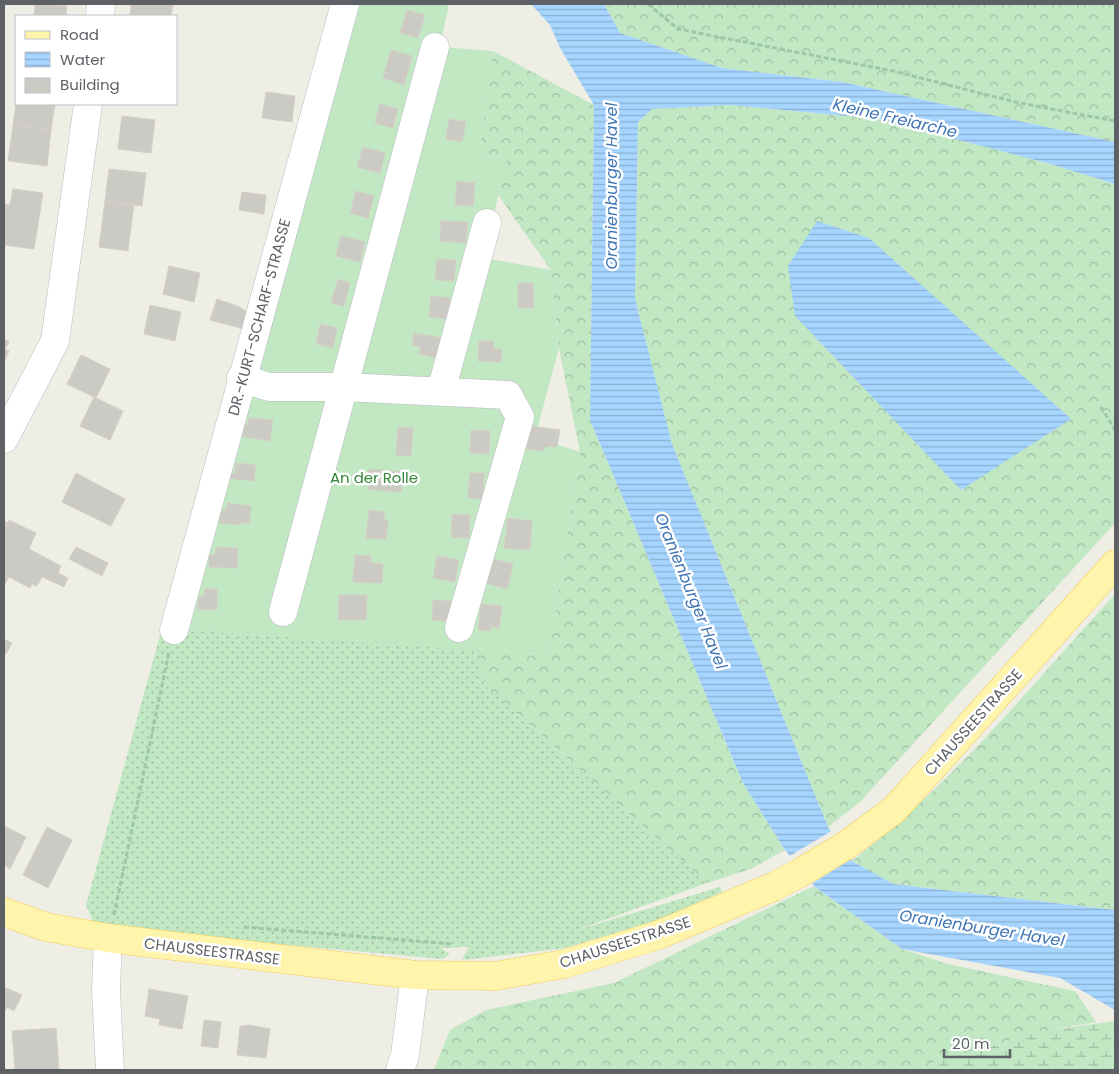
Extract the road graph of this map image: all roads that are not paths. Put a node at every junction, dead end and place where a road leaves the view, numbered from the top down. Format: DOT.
graph roads {
  1 [pos="345,4"];
  2 [pos="435,47"];
  3 [pos="88,105"];
  4 [pos="487,223"];
  5 [pos="241,378"];
  6 [pos="343,387"];
  7 [pos="441,391"];
  8 [pos="4,439"];
  9 [pos="1115,564"];
  10 [pos="283,612"];
  11 [pos="459,628"];
  12 [pos="174,630"];
  13 [pos="4,912"];
  14 [pos="111,928"];
  15 [pos="415,976"];
  16 [pos="110,1070"];
  17 [pos="400,1070"];
  1 -- 5 [label="street, DR.-KURT-SCHARF-STRASSE"];
  2 -- 6 [label="street"];
  3 -- 8 [label="street"];
  4 -- 7 [label="street"];
  5 -- 6 [label="street"];
  5 -- 12 [label="street, DR.-KURT-SCHARF-STRASSE"];
  6 -- 7 [label="street"];
  6 -- 10 [label="street"];
  7 -- 11 [label="street"];
  9 -- 15 [label="main road, CHAUSSEESTRASSE"];
  13 -- 14 [label="main road, CHAUSSEESTRASSE"];
  14 -- 15 [label="main road, CHAUSSEESTRASSE"];
  14 -- 16 [label="street"];
  15 -- 17 [label="street"];
}
